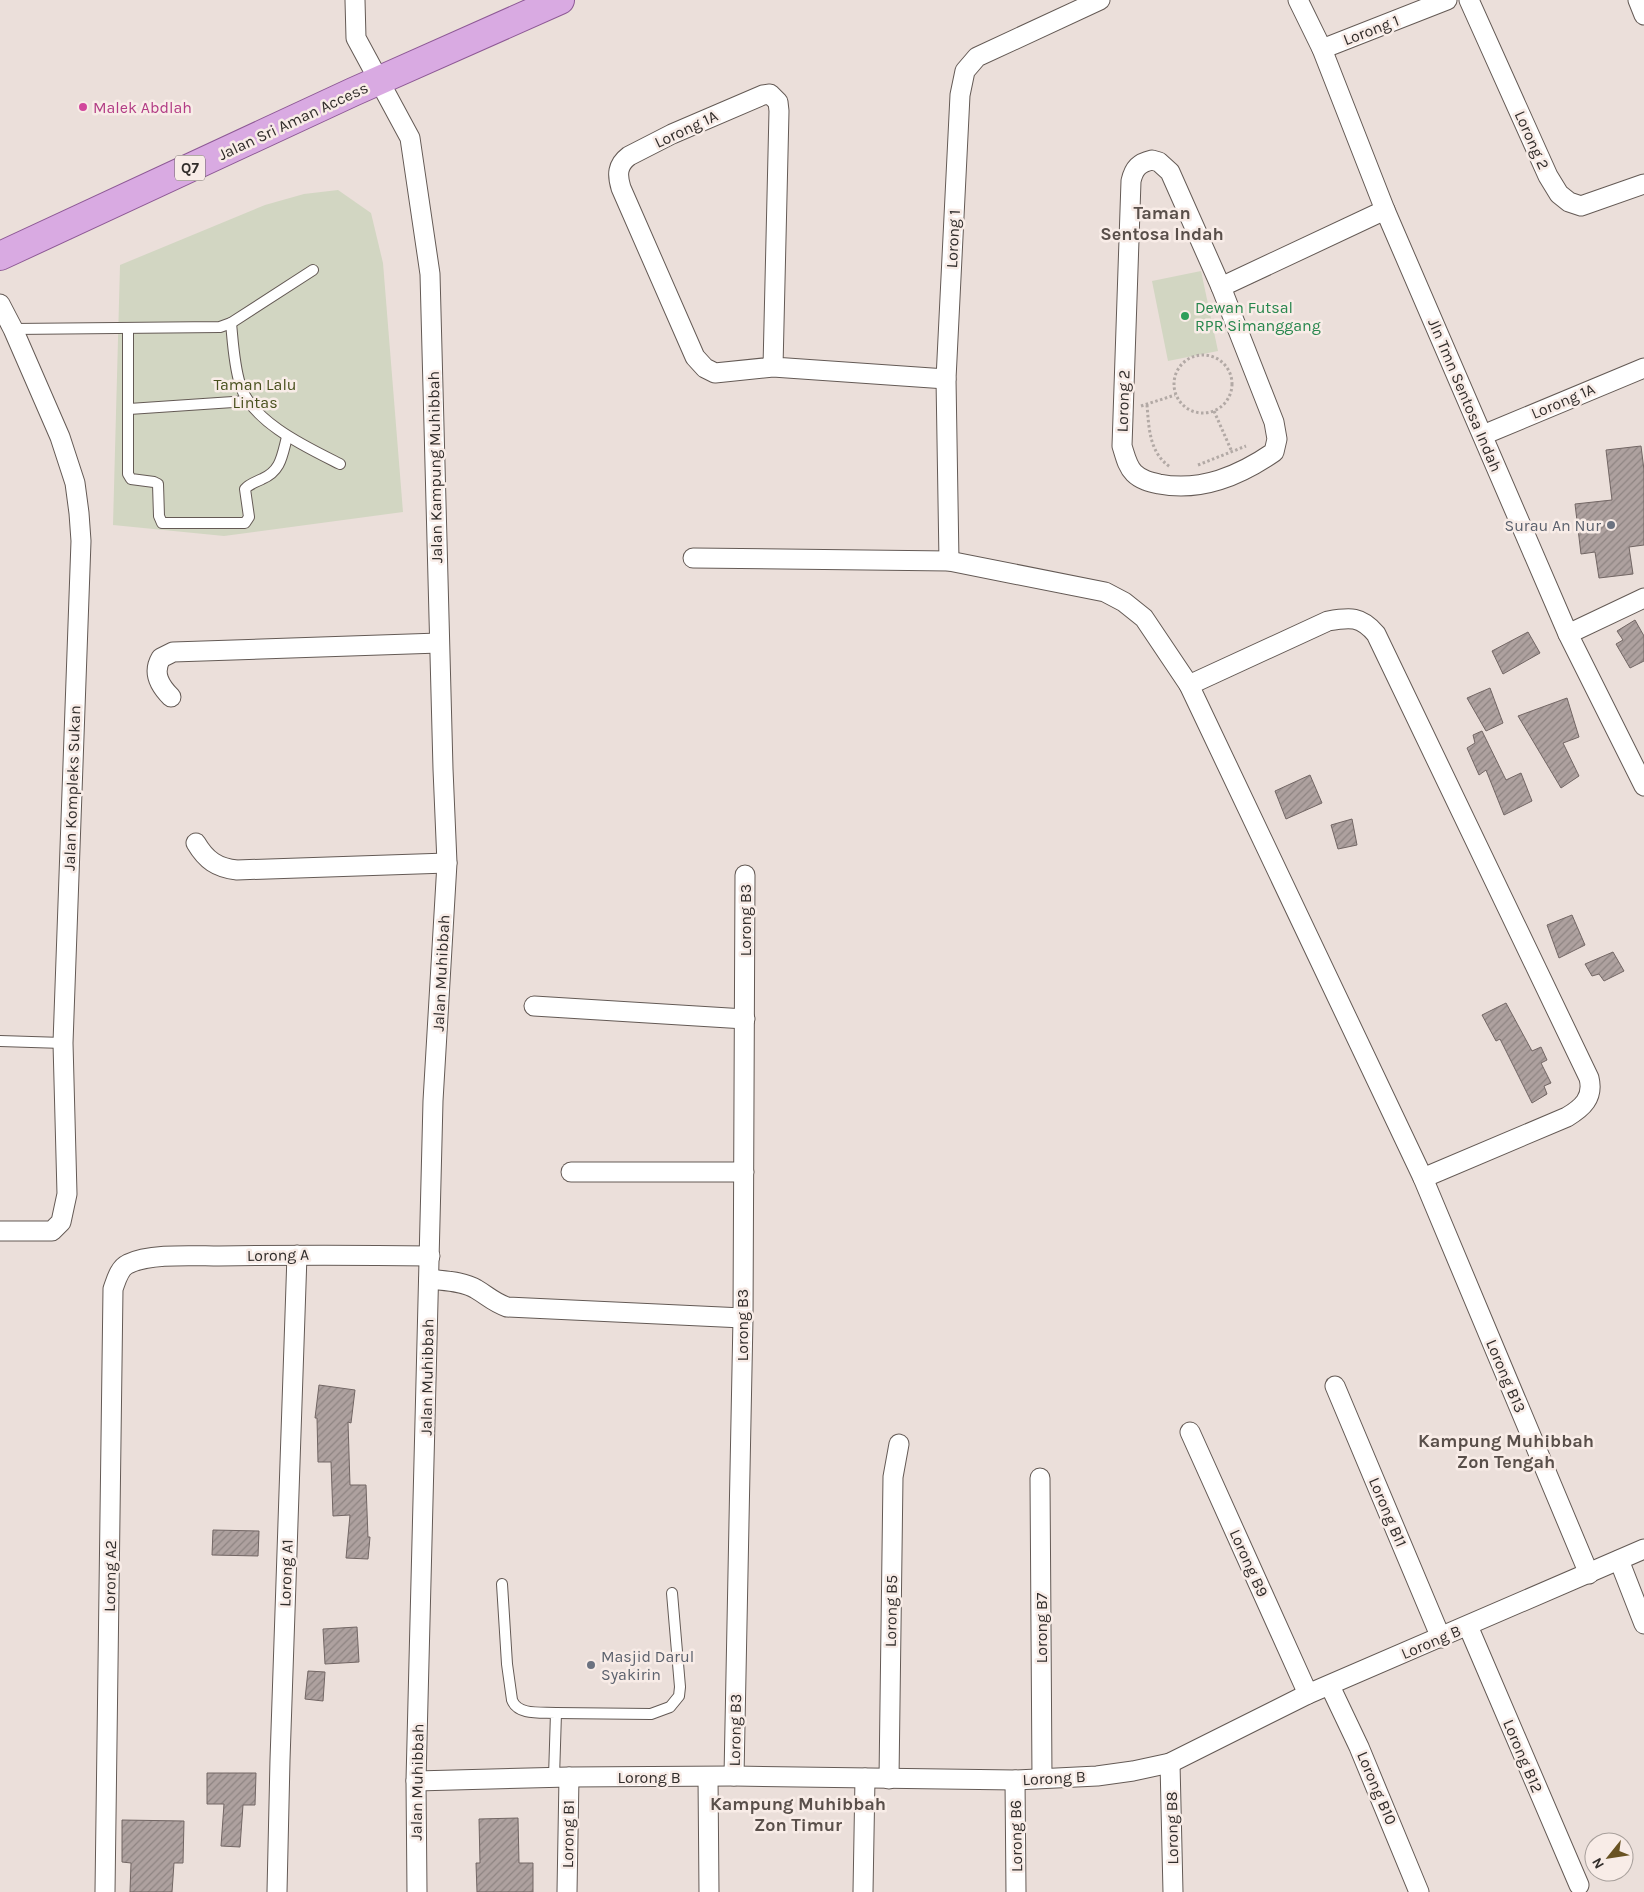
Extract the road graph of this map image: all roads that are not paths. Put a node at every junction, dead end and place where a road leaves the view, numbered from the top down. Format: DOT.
graph roads {
  1 [pos="355,0"];
  2 [pos="560,0"];
  3 [pos="1100,0"];
  4 [pos="1298,0"];
  5 [pos="1447,0"];
  6 [pos="1469,0"];
  7 [pos="1638,0"];
  8 [pos="1644,15"];
  9 [pos="1322,49"];
  10 [pos="381,80"];
  11 [pos="1644,184"];
  12 [pos="1385,210"];
  13 [pos="0,256"];
  14 [pos="313,270"];
  15 [pos="1221,287"];
  16 [pos="0,304"];
  17 [pos="231,323"];
  18 [pos="13,328"];
  19 [pos="128,328"];
  20 [pos="773,367"];
  21 [pos="1644,368"];
  22 [pos="946,379"];
  23 [pos="248,402"];
  24 [pos="129,409"];
  25 [pos="1483,435"];
  26 [pos="287,437"];
  27 [pos="340,464"];
  28 [pos="693,558"];
  29 [pos="949,561"];
  30 [pos="1644,598"];
  31 [pos="1568,634"];
  32 [pos="439,643"];
  33 [pos="1189,685"];
  34 [pos="171,697"];
  35 [pos="1644,786"];
  36 [pos="196,843"];
  37 [pos="447,863"];
  38 [pos="746,875"];
  39 [pos="534,1006"];
  40 [pos="744,1019"];
  41 [pos="0,1041"];
  42 [pos="63,1042"];
  43 [pos="571,1172"];
  44 [pos="744,1172"];
  45 [pos="1423,1178"];
  46 [pos="0,1231"];
  47 [pos="297,1255"];
  48 [pos="430,1256"];
  49 [pos="127,1264"];
  50 [pos="429,1279"];
  51 [pos="743,1318"];
  52 [pos="1334,1386"];
  53 [pos="1190,1432"];
  54 [pos="899,1444"];
  55 [pos="1040,1478"];
  56 [pos="1644,1549"];
  57 [pos="1619,1560"];
  58 [pos="1589,1574"];
  59 [pos="502,1584"];
  60 [pos="672,1593"];
  61 [pos="1644,1624"];
  62 [pos="1468,1626"];
  63 [pos="1441,1638"];
  64 [pos="1330,1686"];
  65 [pos="1308,1694"];
  66 [pos="556,1713"];
  67 [pos="1170,1763"];
  68 [pos="734,1776"];
  69 [pos="561,1777"];
  70 [pos="708,1777"];
  71 [pos="865,1778"];
  72 [pos="1042,1778"];
  73 [pos="889,1779"];
  74 [pos="1015,1780"];
  75 [pos="416,1781"];
  76 [pos="1579,1885"];
  77 [pos="106,1892"];
  78 [pos="277,1892"];
  79 [pos="417,1892"];
  80 [pos="566,1892"];
  81 [pos="709,1892"];
  82 [pos="864,1892"];
  83 [pos="1016,1892"];
  84 [pos="1173,1892"];
  85 [pos="1419,1892"];
  1 -- 10 [label="street, Jalan Kampung Muhibbah"];
  2 -- 10 [label="main road, Jalan Sri Aman Access / Q7"];
  3 -- 22 [label="street, Lorong 1"];
  4 -- 9 [label="street, Jln Tmn Sentosa Indah"];
  5 -- 9 [label="street, Lorong 1"];
  6 -- 11 [label="street, Lorong 2"];
  7 -- 8 [label="street"];
  9 -- 12 [label="street, Jln Tmn Sentosa Indah"];
  10 -- 13 [label="main road, Jalan Sri Aman Access / Q7"];
  10 -- 32 [label="street, Jalan Kampung Muhibbah"];
  12 -- 15 [label="street"];
  12 -- 25 [label="street, Jln Tmn Sentosa Indah"];
  14 -- 17 [label="lane"];
  15 -- 15 [label="street, Lorong 2"];
  16 -- 18 [label="street, Jalan Kompleks Sukan"];
  17 -- 19 [label="lane"];
  17 -- 23 [label="lane"];
  18 -- 19 [label="lane"];
  18 -- 42 [label="street, Jalan Kompleks Sukan"];
  19 -- 24 [label="lane"];
  20 -- 20 [label="street, Lorong 1A"];
  20 -- 22 [label="street, Lorong 1A"];
  21 -- 25 [label="street, Lorong 1A"];
  22 -- 29 [label="street, Lorong 1"];
  23 -- 24 [label="lane"];
  23 -- 26 [label="lane"];
  24 -- 26 [label="lane"];
  25 -- 31 [label="street, Jln Tmn Sentosa Indah"];
  26 -- 27 [label="lane"];
  28 -- 29 [label="street, Lorong B13"];
  29 -- 33 [label="street, Lorong B13"];
  30 -- 31 [label="street"];
  31 -- 35 [label="street, Jln Tmn Sentosa Indah"];
  32 -- 34 [label="street"];
  32 -- 37 [label="street, Jalan Kampung Muhibbah"];
  33 -- 45 [label="street, Lorong B13"];
  33 -- 45 [label="street"];
  36 -- 37 [label="street"];
  37 -- 48 [label="street, Jalan Muhibbah"];
  38 -- 40 [label="street, Lorong B3"];
  39 -- 40 [label="street"];
  40 -- 44 [label="street, Lorong B3"];
  41 -- 42 [label="lane"];
  42 -- 46 [label="street, Jalan Kompleks Sukan"];
  43 -- 44 [label="street"];
  44 -- 51 [label="street, Lorong B3"];
  45 -- 58 [label="street, Lorong B13"];
  47 -- 48 [label="street, Lorong A"];
  47 -- 49 [label="street, Lorong A"];
  47 -- 78 [label="street, Lorong A1"];
  48 -- 50 [label="street, Jalan Muhibbah"];
  49 -- 77 [label="street, Lorong A2"];
  50 -- 51 [label="street"];
  50 -- 75 [label="street, Jalan Muhibbah"];
  51 -- 68 [label="street, Lorong B3"];
  52 -- 63 [label="street, Lorong B11"];
  53 -- 65 [label="street, Lorong B9"];
  54 -- 73 [label="street, Lorong B5"];
  55 -- 72 [label="street, Lorong B7"];
  56 -- 57 [label="street, Lorong B"];
  57 -- 58 [label="street, Lorong B"];
  57 -- 61 [label="street"];
  58 -- 62 [label="street, Lorong B"];
  59 -- 66 [label="lane"];
  60 -- 66 [label="lane"];
  62 -- 63 [label="street, Lorong B"];
  62 -- 76 [label="street, Lorong B12"];
  63 -- 64 [label="street, Lorong B"];
  64 -- 65 [label="street, Lorong B"];
  64 -- 85 [label="street, Lorong B10"];
  65 -- 67 [label="street, Lorong B"];
  66 -- 69 [label="lane"];
  67 -- 72 [label="street, Lorong B"];
  67 -- 84 [label="street, Lorong B8"];
  68 -- 70 [label="street, Lorong B"];
  68 -- 71 [label="street, Lorong B"];
  69 -- 70 [label="street, Lorong B"];
  69 -- 75 [label="street, Lorong B"];
  69 -- 80 [label="street, Lorong B1"];
  70 -- 81 [label="street"];
  71 -- 73 [label="street, Lorong B"];
  71 -- 82 [label="street"];
  72 -- 74 [label="street, Lorong B"];
  73 -- 74 [label="street, Lorong B"];
  74 -- 83 [label="street, Lorong B6"];
  75 -- 79 [label="street, Jalan Muhibbah"];
}
